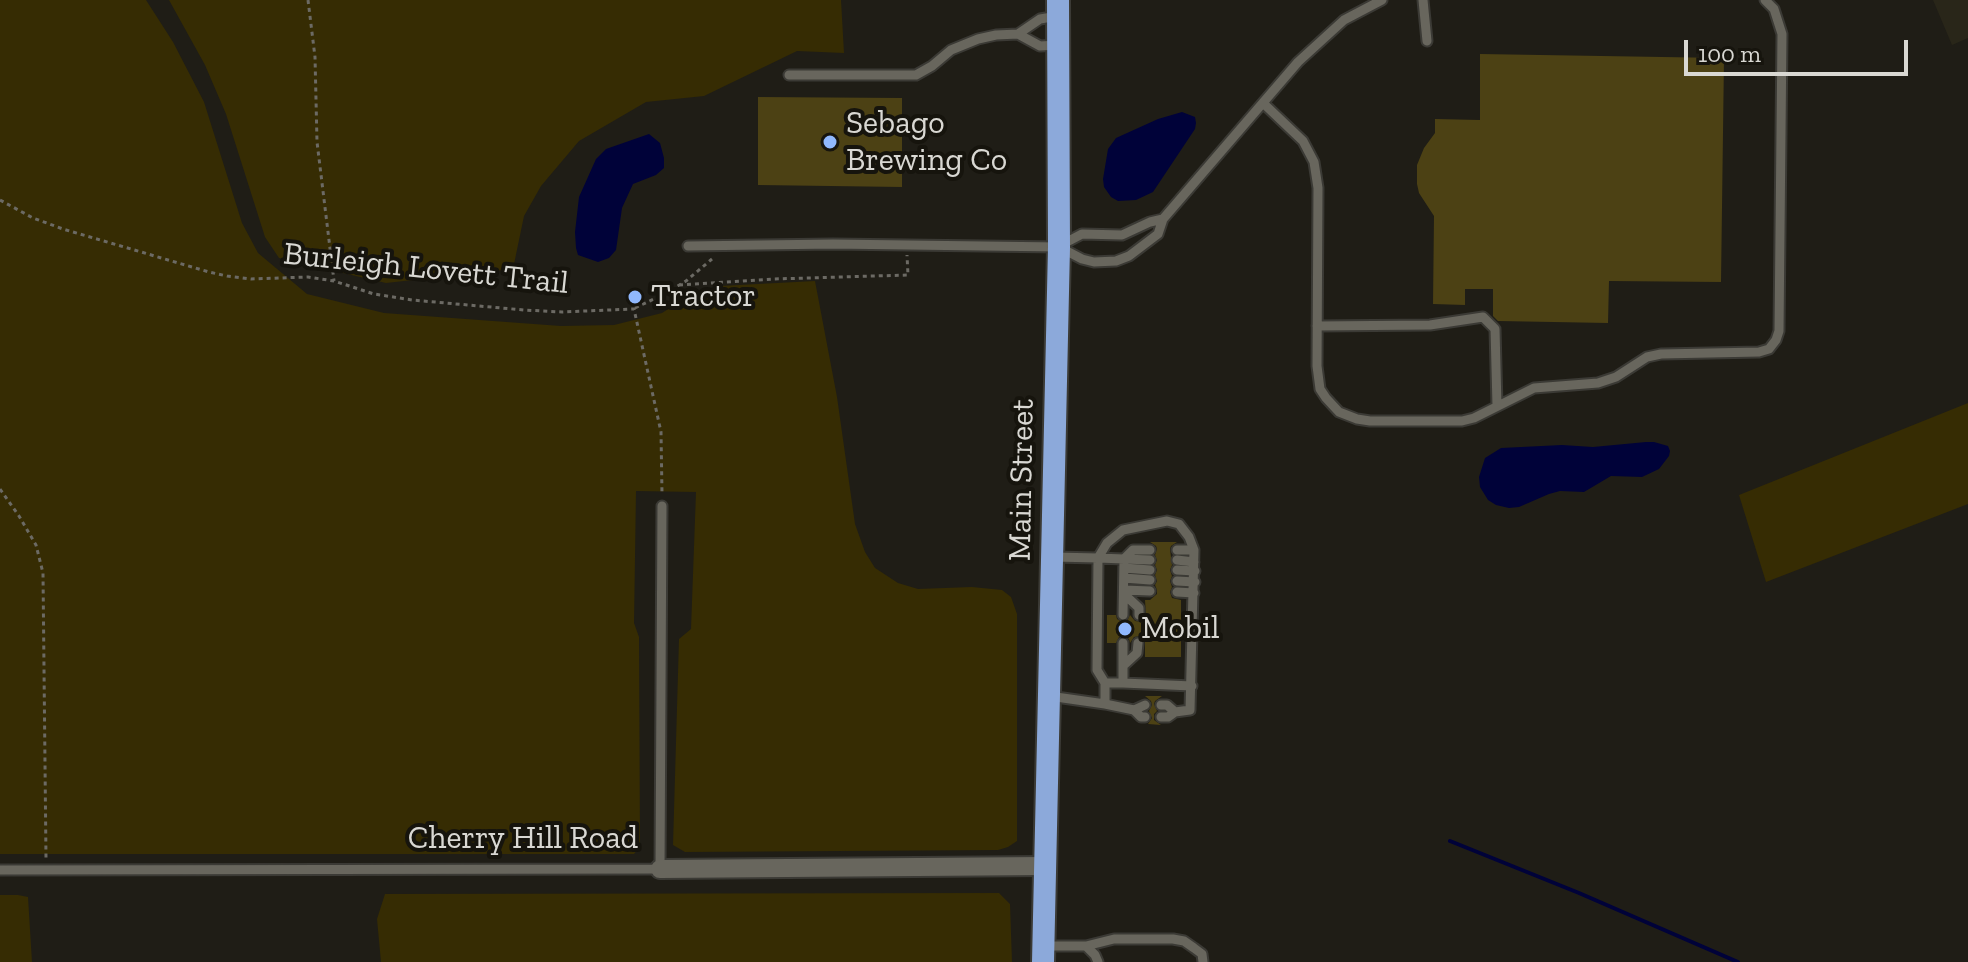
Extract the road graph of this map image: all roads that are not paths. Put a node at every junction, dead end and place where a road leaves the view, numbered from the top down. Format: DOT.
graph roads {
  1 [pos="1382,0"];
  2 [pos="1423,0"];
  3 [pos="1765,0"];
  4 [pos="1058,8"];
  5 [pos="1018,34"];
  6 [pos="1427,41"];
  7 [pos="1058,45"];
  8 [pos="789,75"];
  9 [pos="1263,103"];
  10 [pos="1163,219"];
  11 [pos="688,246"];
  12 [pos="1059,247"];
  13 [pos="1317,326"];
  14 [pos="1497,406"];
  15 [pos="662,506"];
  16 [pos="1194,550"];
  17 [pos="1053,557"];
  18 [pos="1098,558"];
  19 [pos="1124,568"];
  20 [pos="1177,570"];
  21 [pos="1194,577"];
  22 [pos="1150,591"];
  23 [pos="1124,592"];
  24 [pos="1123,615"];
  25 [pos="1139,615"];
  26 [pos="1123,643"];
  27 [pos="1138,643"];
  28 [pos="1124,665"];
  29 [pos="1105,683"];
  30 [pos="1123,683"];
  31 [pos="1192,686"];
  32 [pos="1049,696"];
  33 [pos="1105,704"];
  34 [pos="1145,705"];
  35 [pos="1161,705"];
  36 [pos="1134,710"];
  37 [pos="1175,712"];
  38 [pos="1145,717"];
  39 [pos="1161,717"];
  40 [pos="1045,866"];
  41 [pos="660,869"];
  42 [pos="0,870"];
  43 [pos="1086,946"];
  44 [pos="1043,954"];
  45 [pos="1099,960"];
  46 [pos="1203,962"];
  1 -- 9 [label="lane"];
  2 -- 6 [label="lane"];
  3 -- 14 [label="lane"];
  4 -- 5 [label="lane"];
  4 -- 7 [label="highway, Main Street"];
  5 -- 7 [label="lane"];
  5 -- 8 [label="lane"];
  7 -- 12 [label="highway, Main Street"];
  9 -- 10 [label="lane"];
  9 -- 13 [label="lane"];
  10 -- 12 [label="lane"];
  10 -- 12 [label="lane"];
  11 -- 12 [label="lane"];
  12 -- 17 [label="highway, Main Street"];
  13 -- 14 [label="lane"];
  13 -- 14 [label="lane"];
  15 -- 41 [label="lane"];
  16 -- 18 [label="lane"];
  16 -- 20 [label="lane"];
  16 -- 21 [label="lane"];
  17 -- 18 [label="lane"];
  17 -- 32 [label="highway, Main Street"];
  18 -- 19 [label="lane"];
  18 -- 29 [label="lane"];
  19 -- 19 [label="lane"];
  19 -- 23 [label="lane"];
  20 -- 21 [label="lane"];
  20 -- 21 [label="lane"];
  21 -- 31 [label="lane"];
  22 -- 23 [label="lane"];
  23 -- 24 [label="lane"];
  23 -- 25 [label="lane"];
  26 -- 28 [label="lane"];
  27 -- 28 [label="lane"];
  28 -- 30 [label="lane"];
  29 -- 30 [label="lane"];
  29 -- 33 [label="lane"];
  30 -- 31 [label="lane"];
  31 -- 37 [label="lane"];
  32 -- 33 [label="lane"];
  32 -- 40 [label="highway, Main Street"];
  33 -- 36 [label="lane"];
  34 -- 36 [label="lane"];
  35 -- 37 [label="lane"];
  36 -- 38 [label="lane"];
  37 -- 39 [label="lane"];
  40 -- 41 [label="street, Cherry Hill Road"];
  40 -- 44 [label="highway, Main Street"];
  41 -- 42 [label="lane, Cherry Hill Road"];
  43 -- 44 [label="lane"];
  43 -- 45 [label="lane"];
  43 -- 46 [label="lane"];
}
